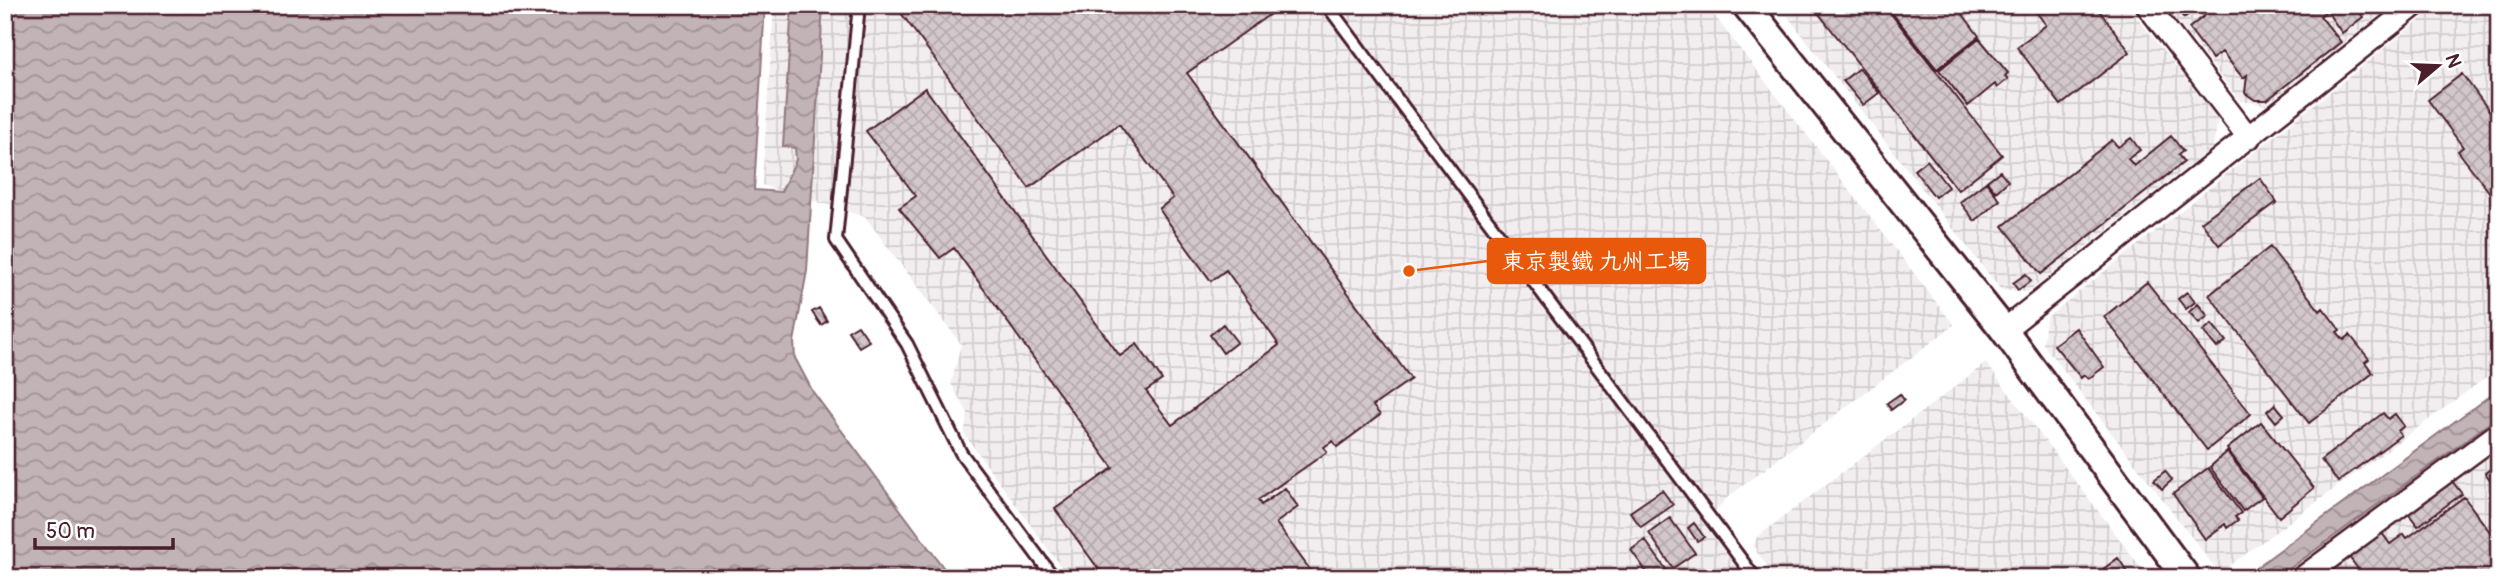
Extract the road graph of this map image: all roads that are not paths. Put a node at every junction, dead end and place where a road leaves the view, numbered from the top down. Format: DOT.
graph roads {
  1 [pos="859,5"];
  2 [pos="1327,5"];
  3 [pos="2147,5"];
  4 [pos="2415,5"];
  5 [pos="1749,6"];
  6 [pos="2249,138"];
  7 [pos="2004,330"];
  8 [pos="2499,433"];
  9 [pos="1054,578"];
  10 [pos="1755,578"];
  11 [pos="2187,578"];
  12 [pos="2302,578"];
  1 -- 9 [label="lane"];
  2 -- 10 [label="lane"];
  3 -- 6 [label="street"];
  4 -- 6 [label="street"];
  5 -- 7 [label="street"];
  6 -- 7 [label="street"];
  7 -- 11 [label="street"];
  8 -- 12 [label="street"];
}
